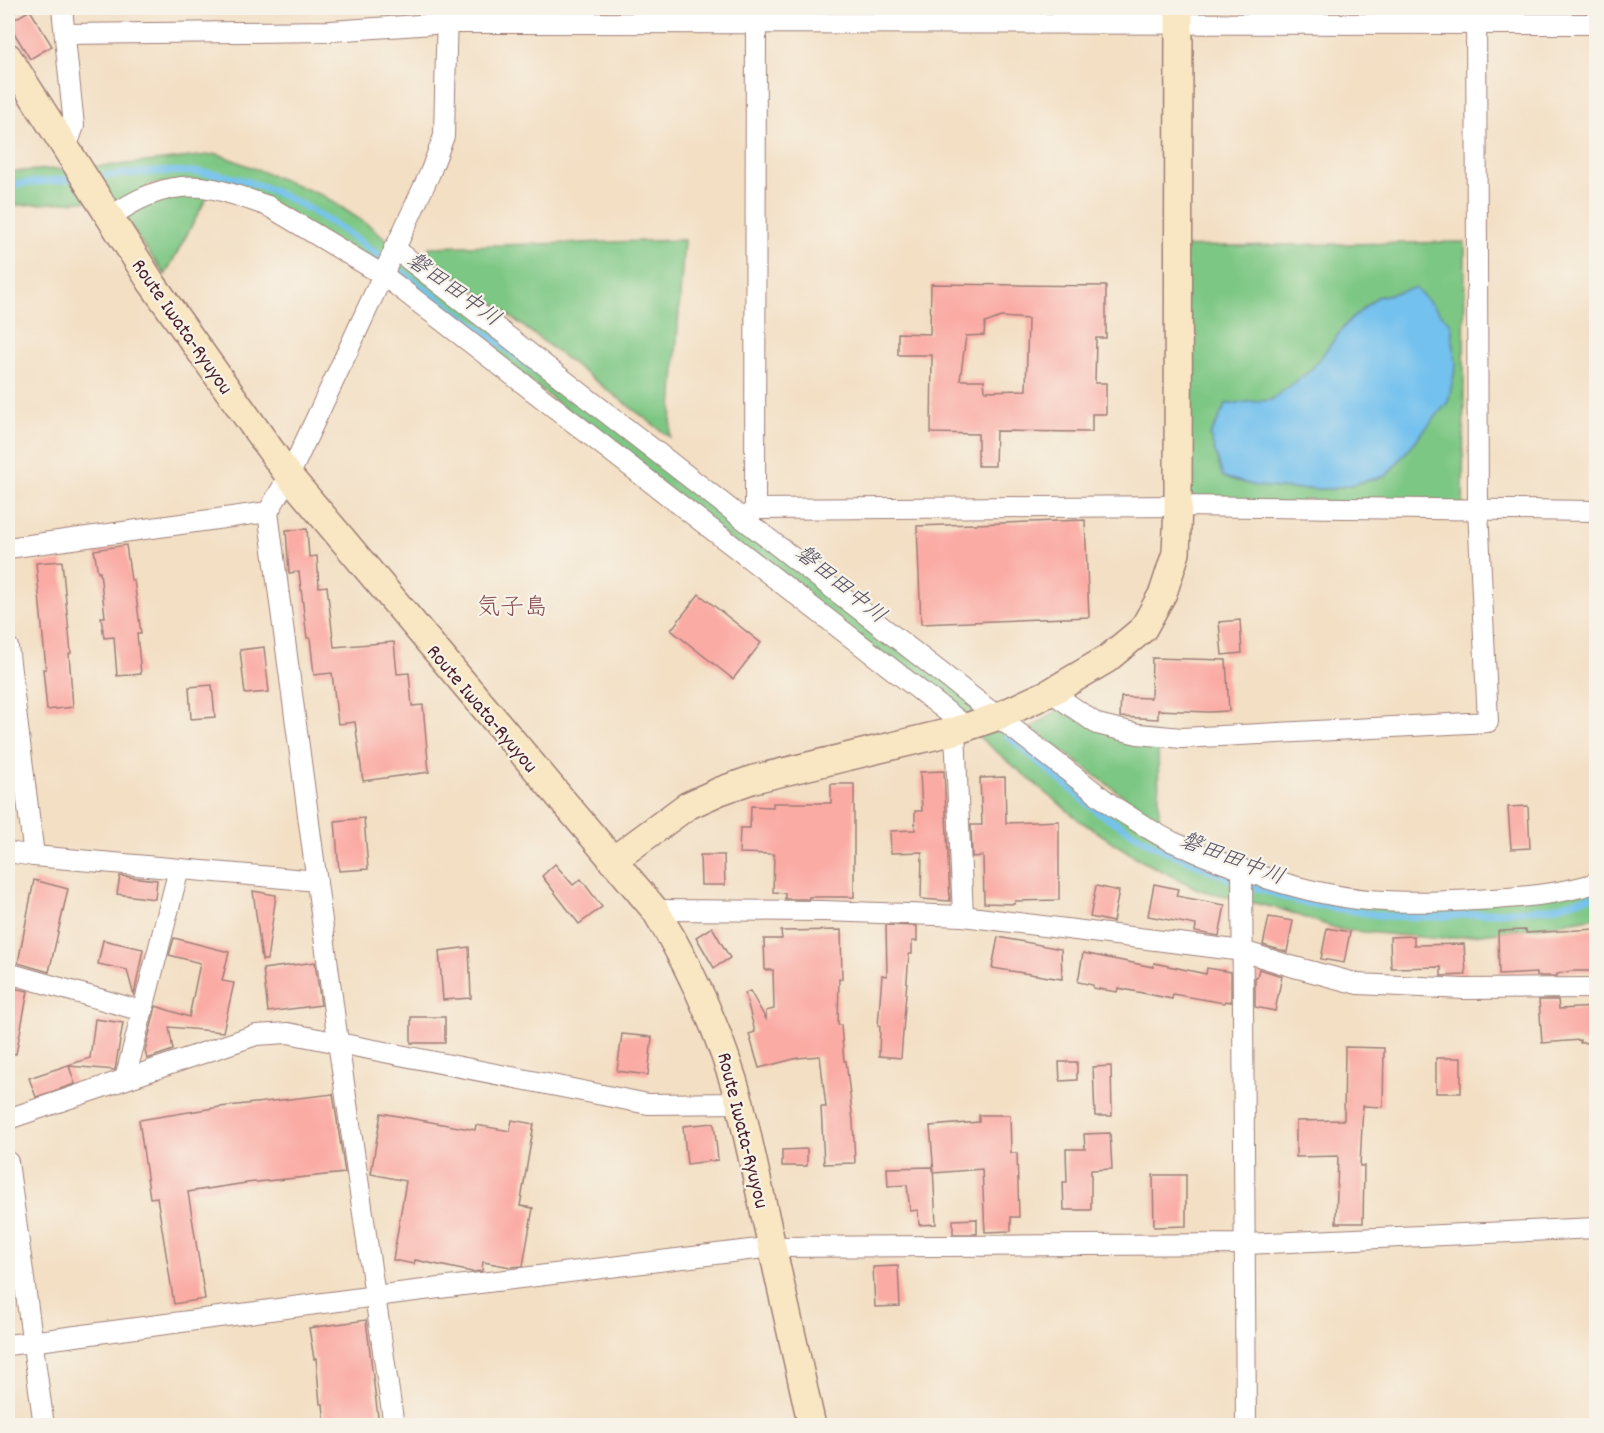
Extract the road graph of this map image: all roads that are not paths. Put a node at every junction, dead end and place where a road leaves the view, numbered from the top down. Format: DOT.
graph roads {
  1 [pos="62,8"];
  2 [pos="448,15"];
  3 [pos="756,16"];
  4 [pos="1179,16"];
  5 [pos="1476,16"];
  6 [pos="1596,24"];
  7 [pos="65,34"];
  8 [pos="8,57"];
  9 [pos="66,148"];
  10 [pos="109,218"];
  11 [pos="394,248"];
  12 [pos="383,275"];
  13 [pos="289,476"];
  14 [pos="1178,506"];
  15 [pos="1478,509"];
  16 [pos="1596,511"];
  17 [pos="268,512"];
  18 [pos="749,514"];
  19 [pos="8,548"];
  20 [pos="8,647"];
  21 [pos="1051,692"];
  22 [pos="977,724"];
  23 [pos="8,852"];
  24 [pos="34,856"];
  25 [pos="612,861"];
  26 [pos="179,869"];
  27 [pos="1242,869"];
  28 [pos="317,881"];
  29 [pos="1596,883"];
  30 [pos="655,910"];
  31 [pos="963,916"];
  32 [pos="1243,951"];
  33 [pos="8,973"];
  34 [pos="1596,988"];
  35 [pos="142,1011"];
  36 [pos="338,1042"];
  37 [pos="124,1079"];
  38 [pos="740,1103"];
  39 [pos="8,1119"];
  40 [pos="8,1162"];
  41 [pos="1596,1228"];
  42 [pos="1246,1244"];
  43 [pos="773,1247"];
  44 [pos="376,1296"];
  45 [pos="32,1342"];
  46 [pos="8,1345"];
  47 [pos="44,1425"];
  48 [pos="394,1425"];
  49 [pos="812,1425"];
  50 [pos="1246,1425"];
  1 -- 7 [label="street"];
  2 -- 3 [label="street"];
  2 -- 7 [label="street"];
  2 -- 11 [label="street"];
  3 -- 4 [label="street"];
  3 -- 18 [label="street"];
  4 -- 5 [label="street"];
  4 -- 14 [label="main road"];
  5 -- 6 [label="street"];
  5 -- 15 [label="street"];
  7 -- 9 [label="street"];
  8 -- 9 [label="main road, Route Iwata-Ryuyou"];
  9 -- 10 [label="main road, Route Iwata-Ryuyou"];
  10 -- 12 [label="street"];
  10 -- 13 [label="main road, Route Iwata-Ryuyou"];
  11 -- 12 [label="street"];
  11 -- 18 [label="street"];
  12 -- 13 [label="street"];
  12 -- 22 [label="street"];
  13 -- 17 [label="street"];
  13 -- 25 [label="main road, Route Iwata-Ryuyou"];
  14 -- 15 [label="street"];
  14 -- 18 [label="street"];
  14 -- 21 [label="main road"];
  15 -- 16 [label="street"];
  15 -- 21 [label="street"];
  17 -- 19 [label="street"];
  17 -- 28 [label="street"];
  18 -- 22 [label="street"];
  20 -- 24 [label="street"];
  21 -- 22 [label="main road"];
  22 -- 25 [label="main road"];
  22 -- 27 [label="street"];
  22 -- 31 [label="street"];
  23 -- 24 [label="street"];
  24 -- 26 [label="street"];
  25 -- 30 [label="main road, Route Iwata-Ryuyou"];
  26 -- 28 [label="street"];
  26 -- 35 [label="street"];
  27 -- 29 [label="street"];
  27 -- 32 [label="street"];
  28 -- 36 [label="street"];
  30 -- 31 [label="street"];
  30 -- 38 [label="main road, Route Iwata-Ryuyou"];
  31 -- 32 [label="street"];
  32 -- 34 [label="street"];
  32 -- 42 [label="street"];
  33 -- 35 [label="street"];
  35 -- 37 [label="street"];
  36 -- 37 [label="street"];
  36 -- 38 [label="street"];
  36 -- 44 [label="street"];
  37 -- 39 [label="street"];
  38 -- 43 [label="main road, Route Iwata-Ryuyou"];
  40 -- 45 [label="street"];
  41 -- 42 [label="street"];
  42 -- 43 [label="street"];
  42 -- 50 [label="street"];
  43 -- 44 [label="street"];
  43 -- 49 [label="main road, Route Iwata-Ryuyou"];
  44 -- 45 [label="street"];
  44 -- 48 [label="street"];
  45 -- 46 [label="street"];
  45 -- 47 [label="street"];
}
